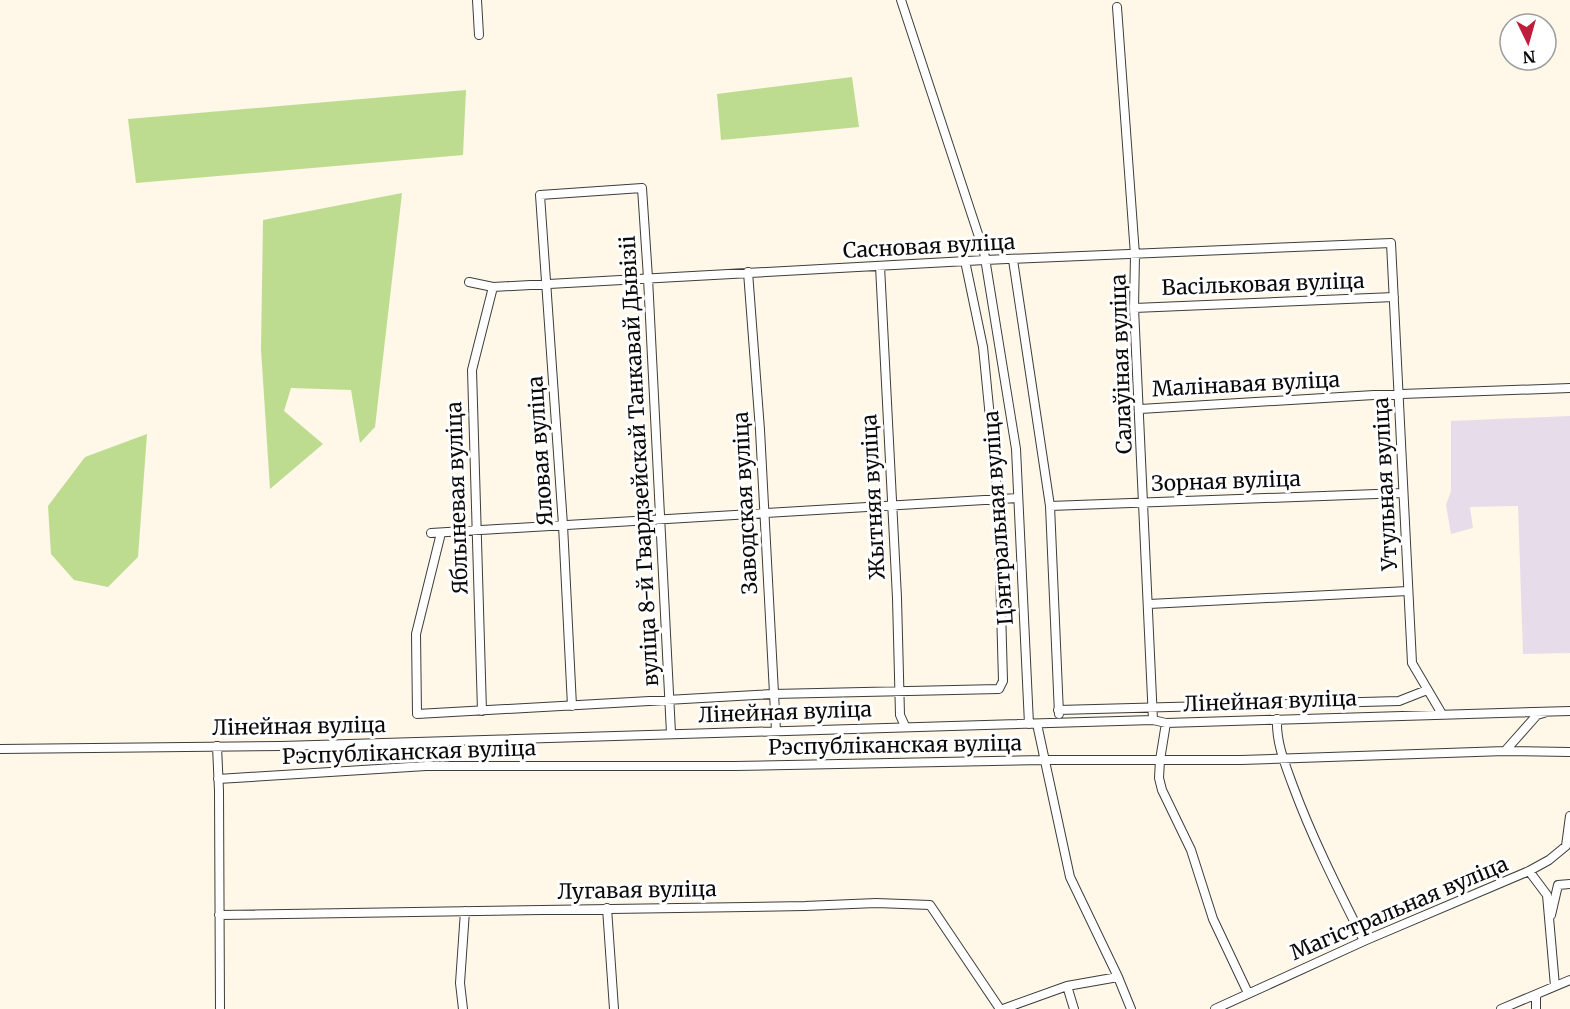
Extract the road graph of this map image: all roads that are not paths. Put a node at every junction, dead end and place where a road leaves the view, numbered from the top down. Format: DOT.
graph roads {
  1 [pos="477,0"];
  2 [pos="901,0"];
  3 [pos="1117,7"];
  4 [pos="479,35"];
  5 [pos="540,195"];
  6 [pos="1391,243"];
  7 [pos="1135,255"];
  8 [pos="985,260"];
  9 [pos="1013,260"];
  10 [pos="965,261"];
  11 [pos="880,266"];
  12 [pos="747,272"];
  13 [pos="648,278"];
  14 [pos="469,282"];
  15 [pos="547,284"];
  16 [pos="493,287"];
  17 [pos="1394,297"];
  18 [pos="1134,308"];
  19 [pos="1570,388"];
  20 [pos="1399,394"];
  21 [pos="1140,409"];
  22 [pos="1403,493"];
  23 [pos="1018,498"];
  24 [pos="998,499"];
  25 [pos="1144,502"];
  26 [pos="892,506"];
  27 [pos="1050,506"];
  28 [pos="764,513"];
  29 [pos="660,520"];
  30 [pos="563,525"];
  31 [pos="475,530"];
  32 [pos="430,533"];
  33 [pos="441,533"];
  34 [pos="1408,591"];
  35 [pos="1149,604"];
  36 [pos="1427,690"];
  37 [pos="900,691"];
  38 [pos="773,694"];
  39 [pos="670,700"];
  40 [pos="572,706"];
  41 [pos="1154,706"];
  42 [pos="1557,710"];
  43 [pos="482,711"];
  44 [pos="1570,711"];
  45 [pos="1442,714"];
  46 [pos="1277,719"];
  47 [pos="1153,720"];
  48 [pos="1166,723"];
  49 [pos="1033,724"];
  50 [pos="905,726"];
  51 [pos="776,731"];
  52 [pos="671,733"];
  53 [pos="217,746"];
  54 [pos="0,749"];
  55 [pos="1505,751"];
  56 [pos="1570,752"];
  57 [pos="1283,757"];
  58 [pos="1044,760"];
  59 [pos="1160,760"];
  60 [pos="218,779"];
  61 [pos="1570,816"];
  62 [pos="1529,872"];
  63 [pos="1570,884"];
  64 [pos="607,908"];
  65 [pos="465,911"];
  66 [pos="219,915"];
  67 [pos="1550,921"];
  68 [pos="1364,941"];
  69 [pos="1118,977"];
  70 [pos="1570,980"];
  71 [pos="1067,986"];
  72 [pos="1555,986"];
  73 [pos="1248,993"];
  74 [pos="1536,995"];
  75 [pos="220,1009"];
  76 [pos="463,1009"];
  77 [pos="614,1009"];
  78 [pos="1001,1009"];
  79 [pos="1074,1009"];
  80 [pos="1131,1009"];
  81 [pos="1215,1009"];
  82 [pos="1501,1009"];
  83 [pos="1536,1009"];
  1 -- 4 [label="street"];
  2 -- 8 [label="street, Цэнтральная вуліца"];
  3 -- 7 [label="street, Салаўіная вуліца"];
  5 -- 13 [label="street, вуліца 8-й Гвардзейскай Танкавай Дывізіі"];
  5 -- 15 [label="street, Яловая вуліца"];
  6 -- 7 [label="street, Сасновая вуліца"];
  6 -- 17 [label="street, Утульная вуліца"];
  7 -- 9 [label="street, Сасновая вуліца"];
  7 -- 18 [label="street, Салаўіная вуліца"];
  8 -- 9 [label="street, Сасновая вуліца"];
  8 -- 10 [label="street, Сасновая вуліца"];
  8 -- 23 [label="street, Цэнтральная вуліца"];
  9 -- 27 [label="street"];
  10 -- 11 [label="street, Сасновая вуліца"];
  10 -- 24 [label="street"];
  11 -- 12 [label="street, Сасновая вуліца"];
  11 -- 26 [label="street, Жытняя вуліца"];
  12 -- 13 [label="street, Сасновая вуліца"];
  12 -- 28 [label="street, Заводская вуліца"];
  13 -- 15 [label="street, Сасновая вуліца"];
  13 -- 29 [label="street, вуліца 8-й Гвардзейскай Танкавай Дывізіі"];
  14 -- 16 [label="street, Сасновая вуліца"];
  15 -- 16 [label="street, Сасновая вуліца"];
  15 -- 30 [label="street, Яловая вуліца"];
  16 -- 31 [label="street, Яблыневая вуліца"];
  17 -- 18 [label="street, Васільковая вуліца"];
  17 -- 20 [label="street, Утульная вуліца"];
  18 -- 21 [label="street, Салаўіная вуліца"];
  19 -- 20 [label="street, Малінавая вуліца"];
  20 -- 21 [label="street, Малінавая вуліца"];
  20 -- 22 [label="street, Утульная вуліца"];
  21 -- 25 [label="street, Салаўіная вуліца"];
  22 -- 25 [label="street, Зорная вуліца"];
  22 -- 34 [label="street, Утульная вуліца"];
  23 -- 24 [label="street"];
  23 -- 49 [label="street, Цэнтральная вуліца"];
  24 -- 26 [label="street"];
  24 -- 37 [label="street"];
  25 -- 27 [label="street, Зорная вуліца"];
  25 -- 35 [label="street, Салаўіная вуліца"];
  26 -- 28 [label="street"];
  26 -- 37 [label="street, Жытняя вуліца"];
  27 -- 41 [label="street, Лінейная вуліца"];
  28 -- 29 [label="street"];
  28 -- 38 [label="street, Заводская вуліца"];
  29 -- 30 [label="street"];
  29 -- 39 [label="street, вуліца 8-й Гвардзейскай Танкавай Дывізіі"];
  30 -- 31 [label="street"];
  30 -- 40 [label="street, Яловая вуліца"];
  31 -- 33 [label="street"];
  31 -- 43 [label="street, Яблыневая вуліца"];
  32 -- 33 [label="street"];
  33 -- 43 [label="street"];
  34 -- 35 [label="street"];
  34 -- 36 [label="street, Утульная вуліца"];
  35 -- 41 [label="street, Салаўіная вуліца"];
  36 -- 41 [label="street, Лінейная вуліца"];
  36 -- 45 [label="street, Утульная вуліца"];
  37 -- 38 [label="street"];
  37 -- 50 [label="street, Жытняя вуліца"];
  38 -- 39 [label="street"];
  38 -- 51 [label="street, Заводская вуліца"];
  39 -- 40 [label="street"];
  39 -- 52 [label="street, вуліца 8-й Гвардзейскай Танкавай Дывізіі"];
  40 -- 43 [label="street"];
  41 -- 47 [label="street, Салаўіная вуліца"];
  42 -- 44 [label="street, Лінейная вуліца"];
  42 -- 45 [label="street, Лінейная вуліца"];
  42 -- 55 [label="street"];
  45 -- 46 [label="street, Лінейная вуліца"];
  46 -- 48 [label="street, Лінейная вуліца"];
  46 -- 57 [label="street"];
  47 -- 48 [label="street, Лінейная вуліца"];
  47 -- 49 [label="street, Лінейная вуліца"];
  48 -- 59 [label="street"];
  49 -- 50 [label="street, Лінейная вуліца"];
  49 -- 58 [label="street, Цэнтральная вуліца"];
  50 -- 51 [label="street, Лінейная вуліца"];
  51 -- 52 [label="street, Лінейная вуліца"];
  52 -- 53 [label="street, Лінейная вуліца"];
  53 -- 54 [label="street, Лінейная вуліца"];
  53 -- 60 [label="street"];
  55 -- 56 [label="street, Рэспубліканская вуліца"];
  55 -- 57 [label="street, Рэспубліканская вуліца"];
  57 -- 59 [label="street, Рэспубліканская вуліца"];
  57 -- 68 [label="street"];
  58 -- 59 [label="street, Рэспубліканская вуліца"];
  58 -- 60 [label="street, Рэспубліканская вуліца"];
  58 -- 69 [label="street, Цэнтральная вуліца"];
  59 -- 73 [label="street"];
  60 -- 66 [label="street"];
  61 -- 62 [label="street, Магістральная вуліца"];
  62 -- 67 [label="street"];
  62 -- 68 [label="street, Магістральная вуліца"];
  63 -- 67 [label="street"];
  64 -- 65 [label="street, Лугавая вуліца"];
  64 -- 77 [label="street"];
  64 -- 78 [label="street, Лугавая вуліца"];
  65 -- 66 [label="street, Лугавая вуліца"];
  65 -- 76 [label="street"];
  66 -- 75 [label="street"];
  67 -- 72 [label="street"];
  68 -- 73 [label="street, Магістральная вуліца"];
  69 -- 71 [label="street"];
  69 -- 80 [label="street, Цэнтральная вуліца"];
  70 -- 72 [label="street"];
  71 -- 78 [label="street"];
  71 -- 79 [label="street"];
  72 -- 74 [label="street"];
  73 -- 81 [label="street, Магістральная вуліца"];
  74 -- 82 [label="street"];
  74 -- 83 [label="street"];
}
